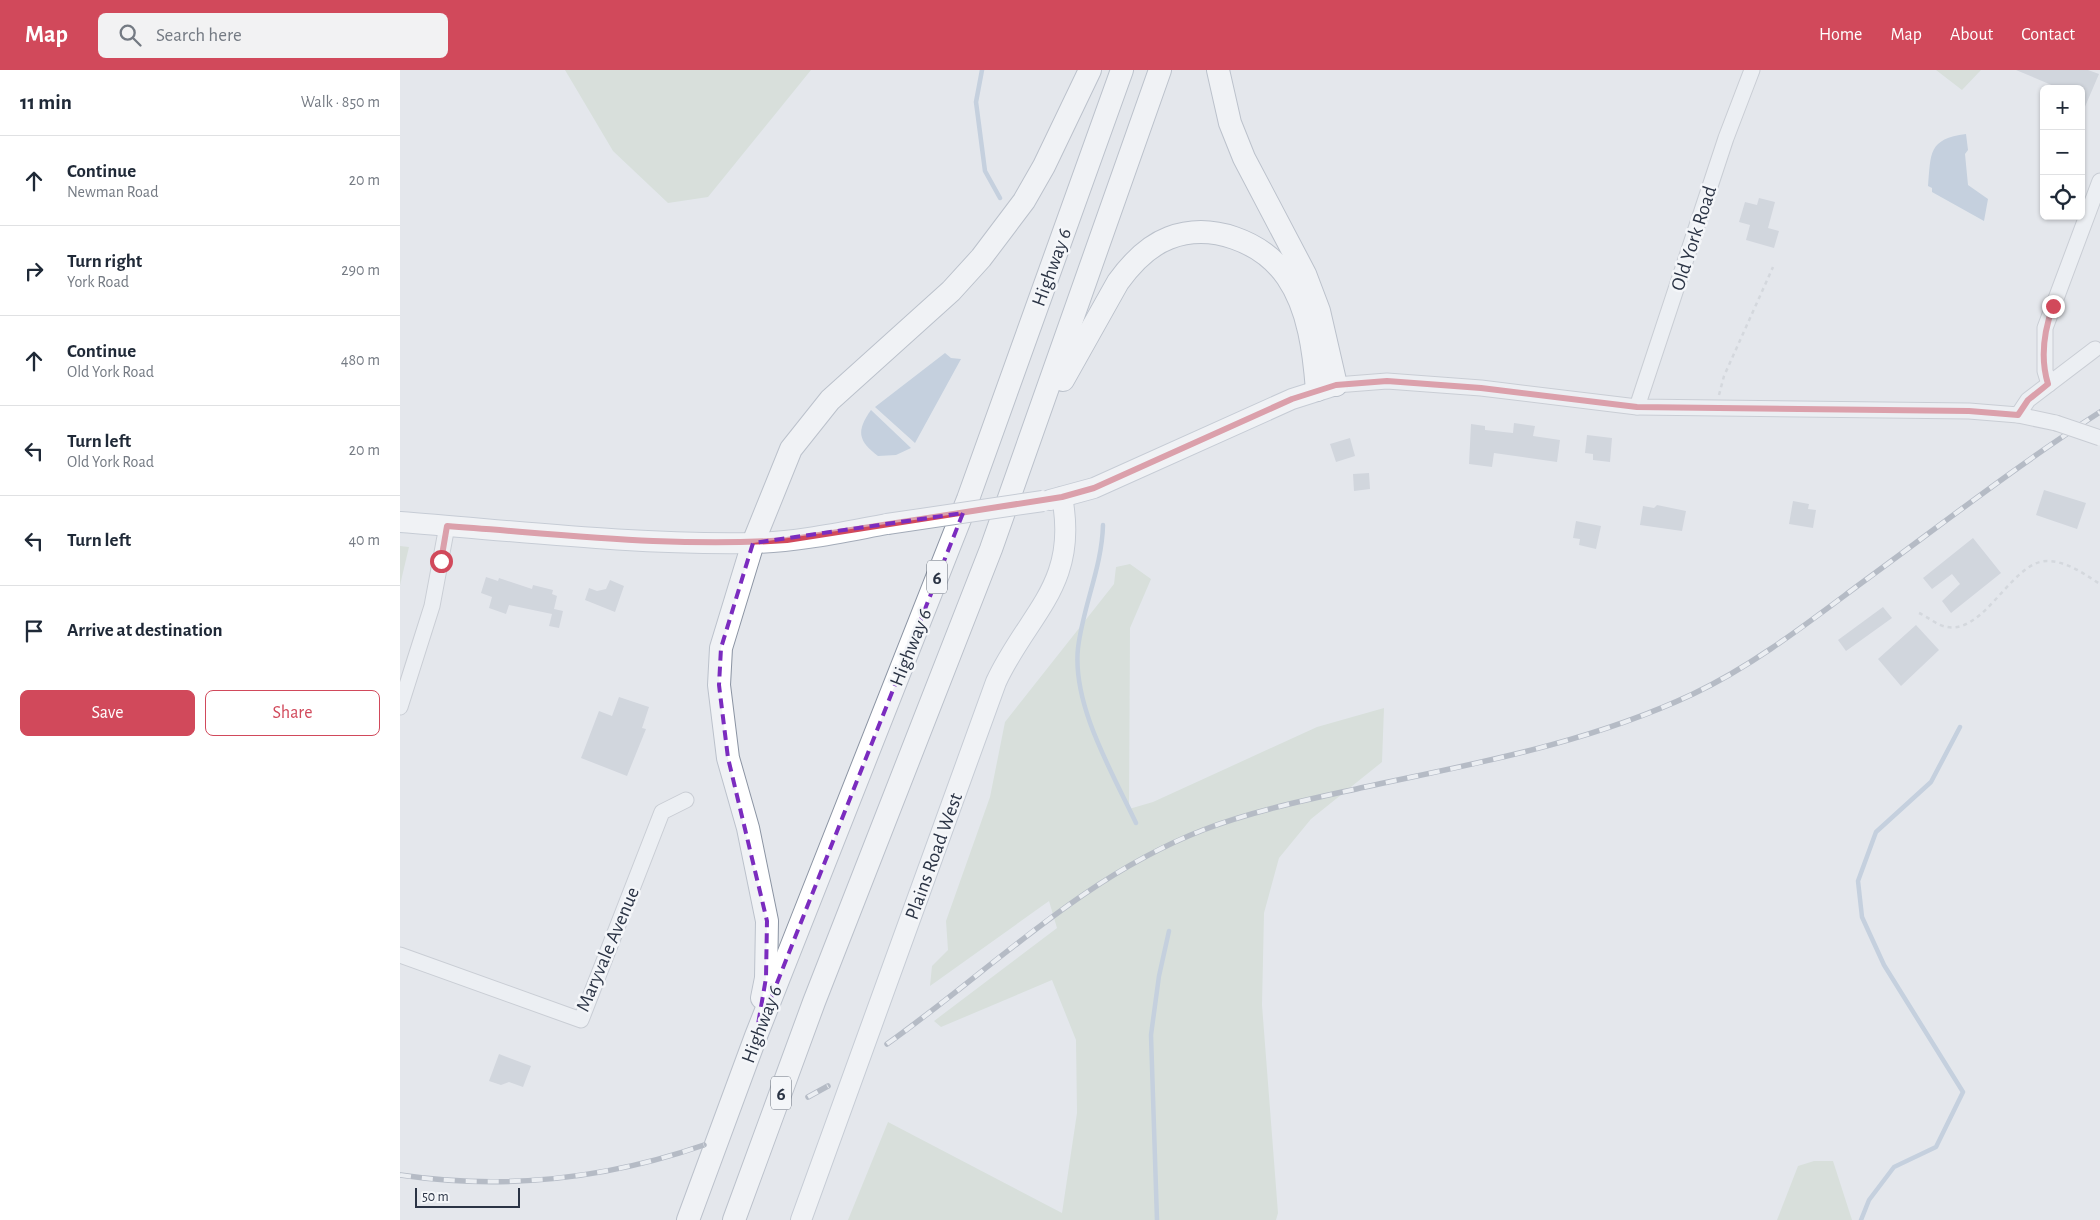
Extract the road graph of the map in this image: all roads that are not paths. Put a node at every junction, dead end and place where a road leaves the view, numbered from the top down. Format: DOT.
graph roads {
  1 [pos="1090,70"];
  2 [pos="1122,70"];
  3 [pos="1160,70"];
  4 [pos="1218,70"];
  5 [pos="1752,70"];
  6 [pos="2100,181"];
  7 [pos="2095,349"];
  8 [pos="2048,384"];
  9 [pos="1326,388"];
  10 [pos="1637,407"];
  11 [pos="2018,415"];
  12 [pos="2100,438"];
  13 [pos="1053,499"];
  14 [pos="400,522"];
  15 [pos="447,526"];
  16 [pos="753,543"];
  17 [pos="991,549"];
  18 [pos="400,707"];
  19 [pos="686,800"];
  20 [pos="400,955"];
  21 [pos="756,1036"];
  22 [pos="688,1220"];
  23 [pos="734,1220"];
  24 [pos="801,1220"];
  1 -- 16 [label="highway"];
  2 -- 21 [label="highway, Highway 6 / 6"];
  3 -- 17 [label="highway, Highway 6 / 6"];
  4 -- 9 [label="highway"];
  5 -- 10 [label="street, Old York Road"];
  6 -- 8 [label="street"];
  7 -- 8 [label="street"];
  8 -- 11 [label="street"];
  9 -- 10 [label="street"];
  9 -- 13 [label="main road"];
  9 -- 17 [label="highway"];
  10 -- 11 [label="street"];
  11 -- 12 [label="street, bridge"];
  13 -- 16 [label="main road, bridge"];
  13 -- 24 [label="main road, Plains Road West"];
  14 -- 15 [label="main road"];
  15 -- 16 [label="main road"];
  15 -- 18 [label="street"];
  16 -- 21 [label="highway"];
  17 -- 23 [label="highway, Highway 6 / 6"];
  19 -- 20 [label="street, Maryvale Avenue"];
  21 -- 22 [label="highway, Highway 6 / 6"];
}
